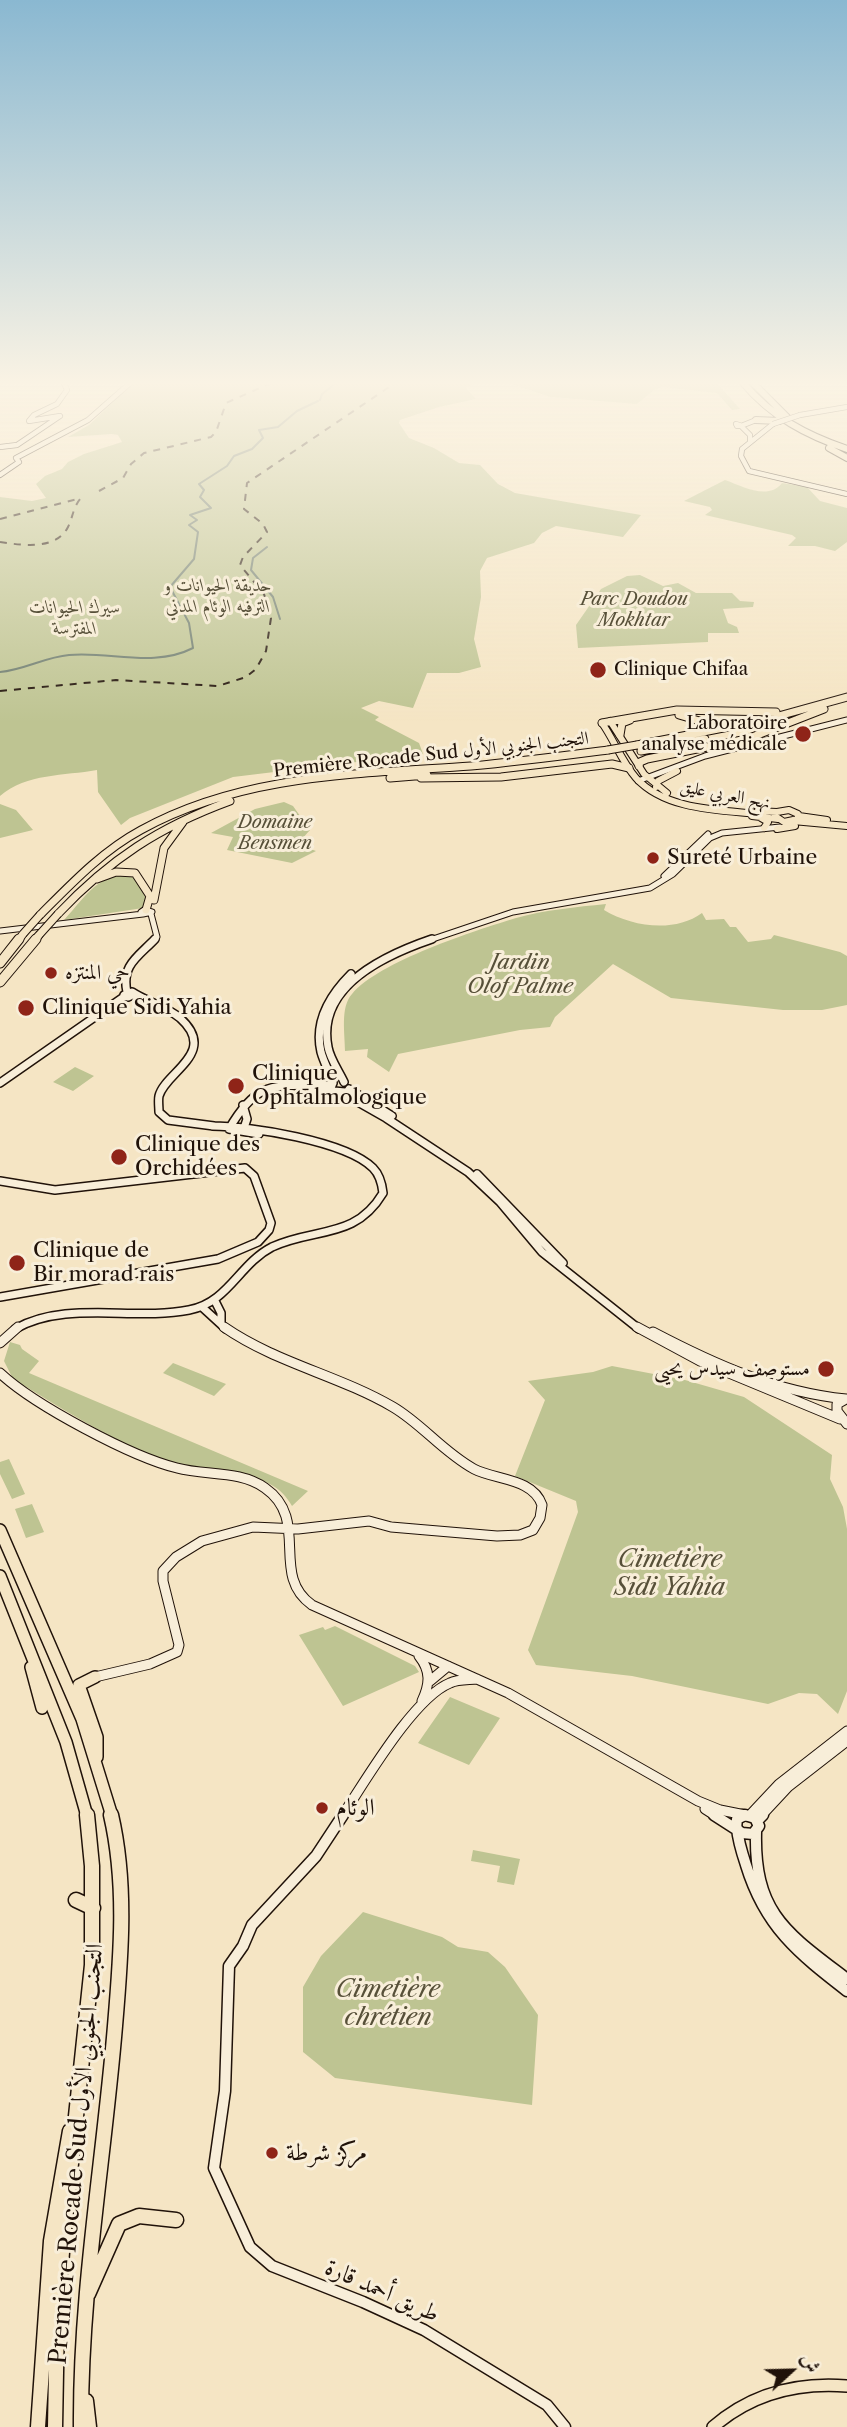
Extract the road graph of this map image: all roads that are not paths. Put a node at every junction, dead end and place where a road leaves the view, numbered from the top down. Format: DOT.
graph roads {
  1 [pos="847,697"];
  2 [pos="847,702"];
  3 [pos="814,706"];
  4 [pos="824,709"];
  5 [pos="622,720"];
  6 [pos="847,720"];
  7 [pos="607,722"];
  8 [pos="620,735"];
  9 [pos="679,737"];
  10 [pos="639,748"];
  11 [pos="713,755"];
  12 [pos="611,757"];
  13 [pos="637,763"];
  14 [pos="627,765"];
  15 [pos="677,771"];
  16 [pos="648,779"];
  17 [pos="639,782"];
  18 [pos="656,787"];
  19 [pos="670,797"];
  20 [pos="196,812"];
  21 [pos="758,816"];
  22 [pos="778,817"];
  23 [pos="795,820"];
  24 [pos="826,822"];
  25 [pos="847,824"];
  26 [pos="815,825"];
  27 [pos="771,829"];
  28 [pos="146,913"];
  29 [pos="58,914"];
  30 [pos="0,931"];
  31 [pos="0,963"];
  32 [pos="0,982"];
  33 [pos="129,994"];
  34 [pos="0,1083"];
  35 [pos="331,1084"];
  36 [pos="306,1087"];
  37 [pos="343,1089"];
  38 [pos="243,1105"];
  39 [pos="229,1125"];
  40 [pos="245,1127"];
  41 [pos="280,1136"];
  42 [pos="0,1181"];
  43 [pos="0,1297"];
  44 [pos="215,1301"];
  45 [pos="202,1307"];
  46 [pos="221,1324"];
  47 [pos="1,1340"];
  48 [pos="0,1373"];
  49 [pos="846,1399"];
  50 [pos="845,1423"];
  51 [pos="292,1528"];
  52 [pos="0,1530"];
  53 [pos="0,1576"];
  54 [pos="21,1629"];
  55 [pos="415,1652"];
  56 [pos="448,1666"];
  57 [pos="94,1678"];
  58 [pos="477,1679"];
  59 [pos="430,1681"];
  60 [pos="441,1687"];
  61 [pos="41,1708"];
  62 [pos="417,1711"];
  63 [pos="847,1731"];
  64 [pos="847,1741"];
  65 [pos="97,1761"];
  66 [pos="676,1791"];
  67 [pos="763,1800"];
  68 [pos="716,1811"];
  69 [pos="752,1821"];
  70 [pos="736,1828"];
  71 [pos="76,1900"];
  72 [pos="93,1908"];
  73 [pos="847,1979"];
  74 [pos="847,1992"];
  75 [pos="80,2086"];
  76 [pos="176,2220"];
  77 [pos="84,2304"];
  78 [pos="80,2352"];
  79 [pos="847,2386"];
  80 [pos="38,2427"];
  81 [pos="55,2427"];
  82 [pos="81,2427"];
  83 [pos="89,2427"];
  84 [pos="565,2427"];
  85 [pos="713,2427"];
  1 -- 3 [label="highway"];
  2 -- 4 [label="highway"];
  3 -- 5 [label="highway"];
  3 -- 9 [label="highway"];
  4 -- 10 [label="highway"];
  4 -- 13 [label="highway"];
  5 -- 7 [label="highway"];
  5 -- 8 [label="highway"];
  5 -- 9 [label="highway"];
  6 -- 11 [label="main road"];
  7 -- 8 [label="main road, نهج العربي عليق"];
  7 -- 14 [label="main road, نهج العربي عليق"];
  8 -- 13 [label="main road, نهج العربي عليق"];
  9 -- 10 [label="highway"];
  10 -- 12 [label="highway, Première Rocade Sud التجنب الجنوبي الأول"];
  11 -- 15 [label="main road"];
  11 -- 16 [label="main road"];
  12 -- 14 [label="highway"];
  12 -- 20 [label="highway, Première Rocade Sud التجنب الجنوبي الأول"];
  12 -- 31 [label="highway, Première Rocade Sud التجنب الجنوبي الأول, bridge"];
  13 -- 14 [label="highway"];
  13 -- 16 [label="main road, نهج العربي عليق"];
  14 -- 17 [label="main road, نهج العربي عليق"];
  15 -- 16 [label="main road"];
  15 -- 18 [label="main road"];
  16 -- 17 [label="main road"];
  16 -- 18 [label="main road, نهج العربي عليق"];
  17 -- 19 [label="main road, نهج العربي عليق"];
  18 -- 19 [label="main road, نهج العربي عليق"];
  19 -- 21 [label="main road, نهج العربي عليق"];
  19 -- 21 [label="main road, نهج العربي عليق"];
  19 -- 22 [label="main road, نهج العربي عليق"];
  20 -- 28 [label="highway"];
  20 -- 29 [label="highway, Première Rocade Sud التجنب الجنوبي الأول"];
  21 -- 22 [label="main road, نهج العربي عليق"];
  21 -- 27 [label="main road"];
  22 -- 23 [label="main road"];
  22 -- 23 [label="main road"];
  22 -- 27 [label="main road"];
  23 -- 25 [label="main road"];
  23 -- 26 [label="main road"];
  23 -- 27 [label="main road"];
  24 -- 25 [label="main road"];
  25 -- 26 [label="main road"];
  26 -- 27 [label="main road"];
  27 -- 35 [label="main road"];
  27 -- 37 [label="main road"];
  28 -- 29 [label="highway"];
  28 -- 30 [label="main road"];
  28 -- 33 [label="main road"];
  29 -- 32 [label="highway, Première Rocade Sud التجنب الجنوبي الأول, bridge"];
  33 -- 34 [label="main road"];
  33 -- 39 [label="main road"];
  35 -- 36 [label="main road"];
  35 -- 37 [label="main road"];
  35 -- 37 [label="main road"];
  36 -- 37 [label="main road"];
  36 -- 38 [label="main road"];
  37 -- 49 [label="main road"];
  37 -- 50 [label="main road"];
  38 -- 39 [label="main road"];
  38 -- 40 [label="main road"];
  39 -- 40 [label="main road"];
  40 -- 41 [label="main road"];
  40 -- 41 [label="main road"];
  41 -- 44 [label="main road"];
  42 -- 43 [label="main road"];
  44 -- 45 [label="main road"];
  44 -- 46 [label="main road"];
  45 -- 46 [label="main road"];
  45 -- 47 [label="main road"];
  46 -- 51 [label="main road"];
  48 -- 51 [label="main road"];
  49 -- 50 [label="main road"];
  51 -- 55 [label="main road"];
  51 -- 57 [label="main road"];
  52 -- 65 [label="highway, Première Rocade Sud التجنب الجنوبي الأول"];
  53 -- 54 [label="highway, Première Rocade Sud التجنب الجنوبي الأول"];
  54 -- 61 [label="highway"];
  54 -- 72 [label="highway, Première Rocade Sud التجنب الجنوبي الأول"];
  55 -- 56 [label="main road"];
  55 -- 59 [label="main road"];
  56 -- 58 [label="main road"];
  56 -- 59 [label="main road"];
  56 -- 60 [label="main road"];
  57 -- 65 [label="highway"];
  58 -- 60 [label="main road"];
  58 -- 66 [label="main road"];
  59 -- 62 [label="main road"];
  60 -- 62 [label="main road"];
  62 -- 84 [label="main road, طريق أحمد قارة"];
  63 -- 67 [label="main road"];
  64 -- 69 [label="main road"];
  65 -- 77 [label="highway, Première Rocade Sud التجنب الجنوبي الأول"];
  66 -- 68 [label="main road"];
  66 -- 70 [label="main road"];
  67 -- 68 [label="main road"];
  67 -- 69 [label="main road"];
  68 -- 69 [label="main road"];
  69 -- 70 [label="main road"];
  69 -- 70 [label="main road"];
  69 -- 73 [label="main road"];
  70 -- 74 [label="main road"];
  71 -- 72 [label="highway"];
  72 -- 75 [label="highway, Première Rocade Sud التجنب الجنوبي الأول"];
  75 -- 80 [label="highway"];
  75 -- 81 [label="highway, Première Rocade Sud التجنب الجنوبي الأول"];
  76 -- 77 [label="highway"];
  77 -- 78 [label="highway, Première Rocade Sud التجنب الجنوبي الأول"];
  78 -- 82 [label="highway, Première Rocade Sud التجنب الجنوبي الأول"];
  78 -- 83 [label="highway"];
  79 -- 85 [label="main road"];
}
